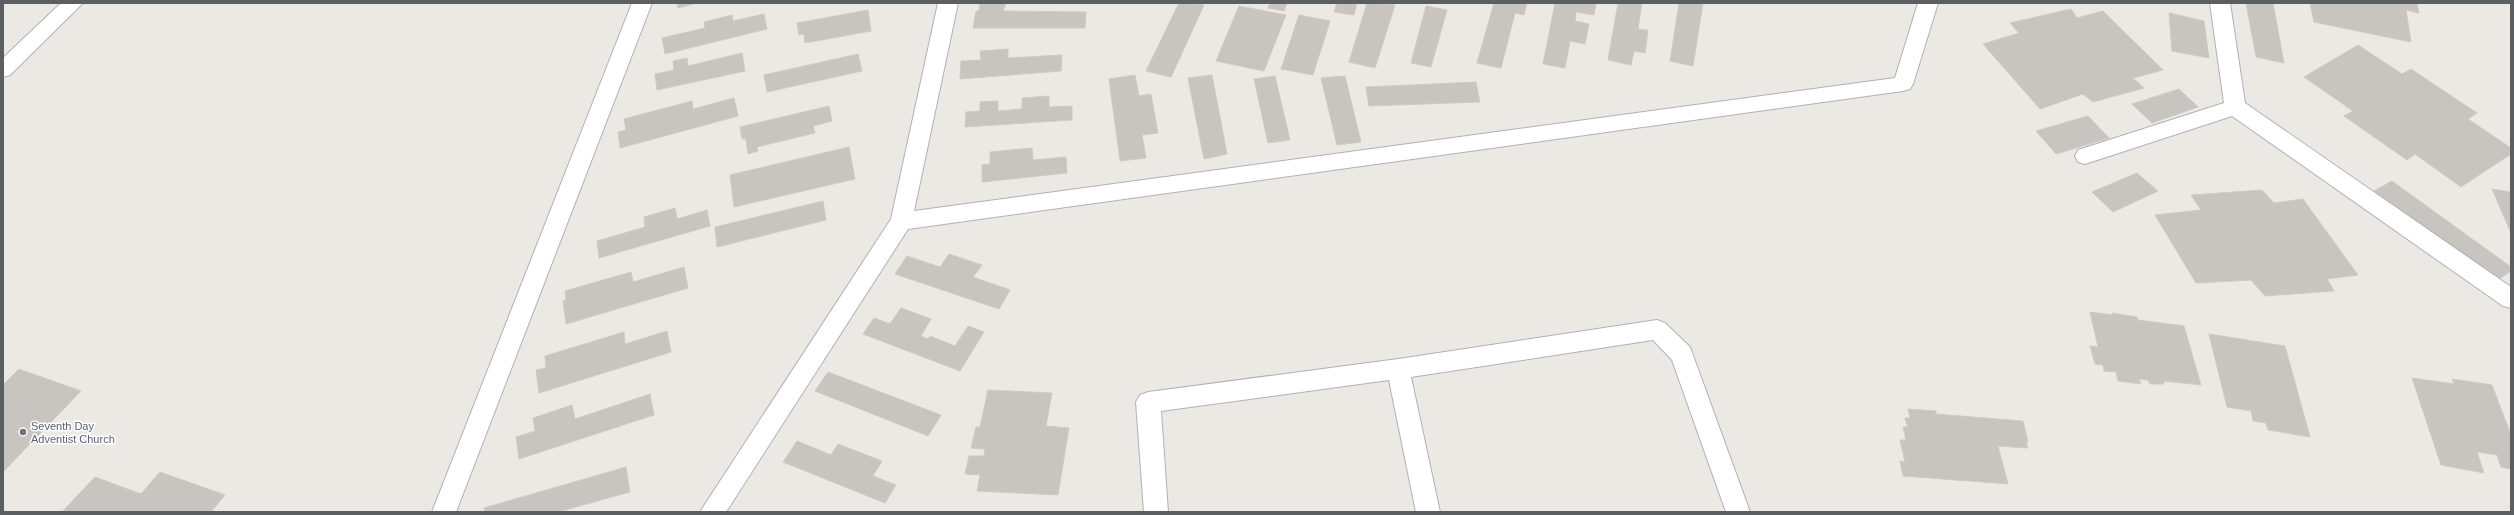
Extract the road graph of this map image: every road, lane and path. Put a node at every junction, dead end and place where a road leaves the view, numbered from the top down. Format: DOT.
graph roads {
  1 [pos="73,3"];
  2 [pos="642,3"];
  3 [pos="948,3"];
  4 [pos="1928,3"];
  5 [pos="2220,3"];
  6 [pos="3,70"];
  7 [pos="2236,107"];
  8 [pos="2085,156"];
  9 [pos="901,221"];
  10 [pos="2511,298"];
  11 [pos="1398,369"];
  12 [pos="444,512"];
  13 [pos="712,512"];
  14 [pos="1156,512"];
  15 [pos="1428,512"];
  16 [pos="1738,512"];
  1 -- 6 [label="street"];
  2 -- 12 [label="street"];
  3 -- 9 [label="street"];
  4 -- 9 [label="street"];
  5 -- 7 [label="street"];
  7 -- 8 [label="street"];
  7 -- 10 [label="street"];
  9 -- 13 [label="street"];
  11 -- 14 [label="street"];
  11 -- 15 [label="street"];
  11 -- 16 [label="street"];
}
